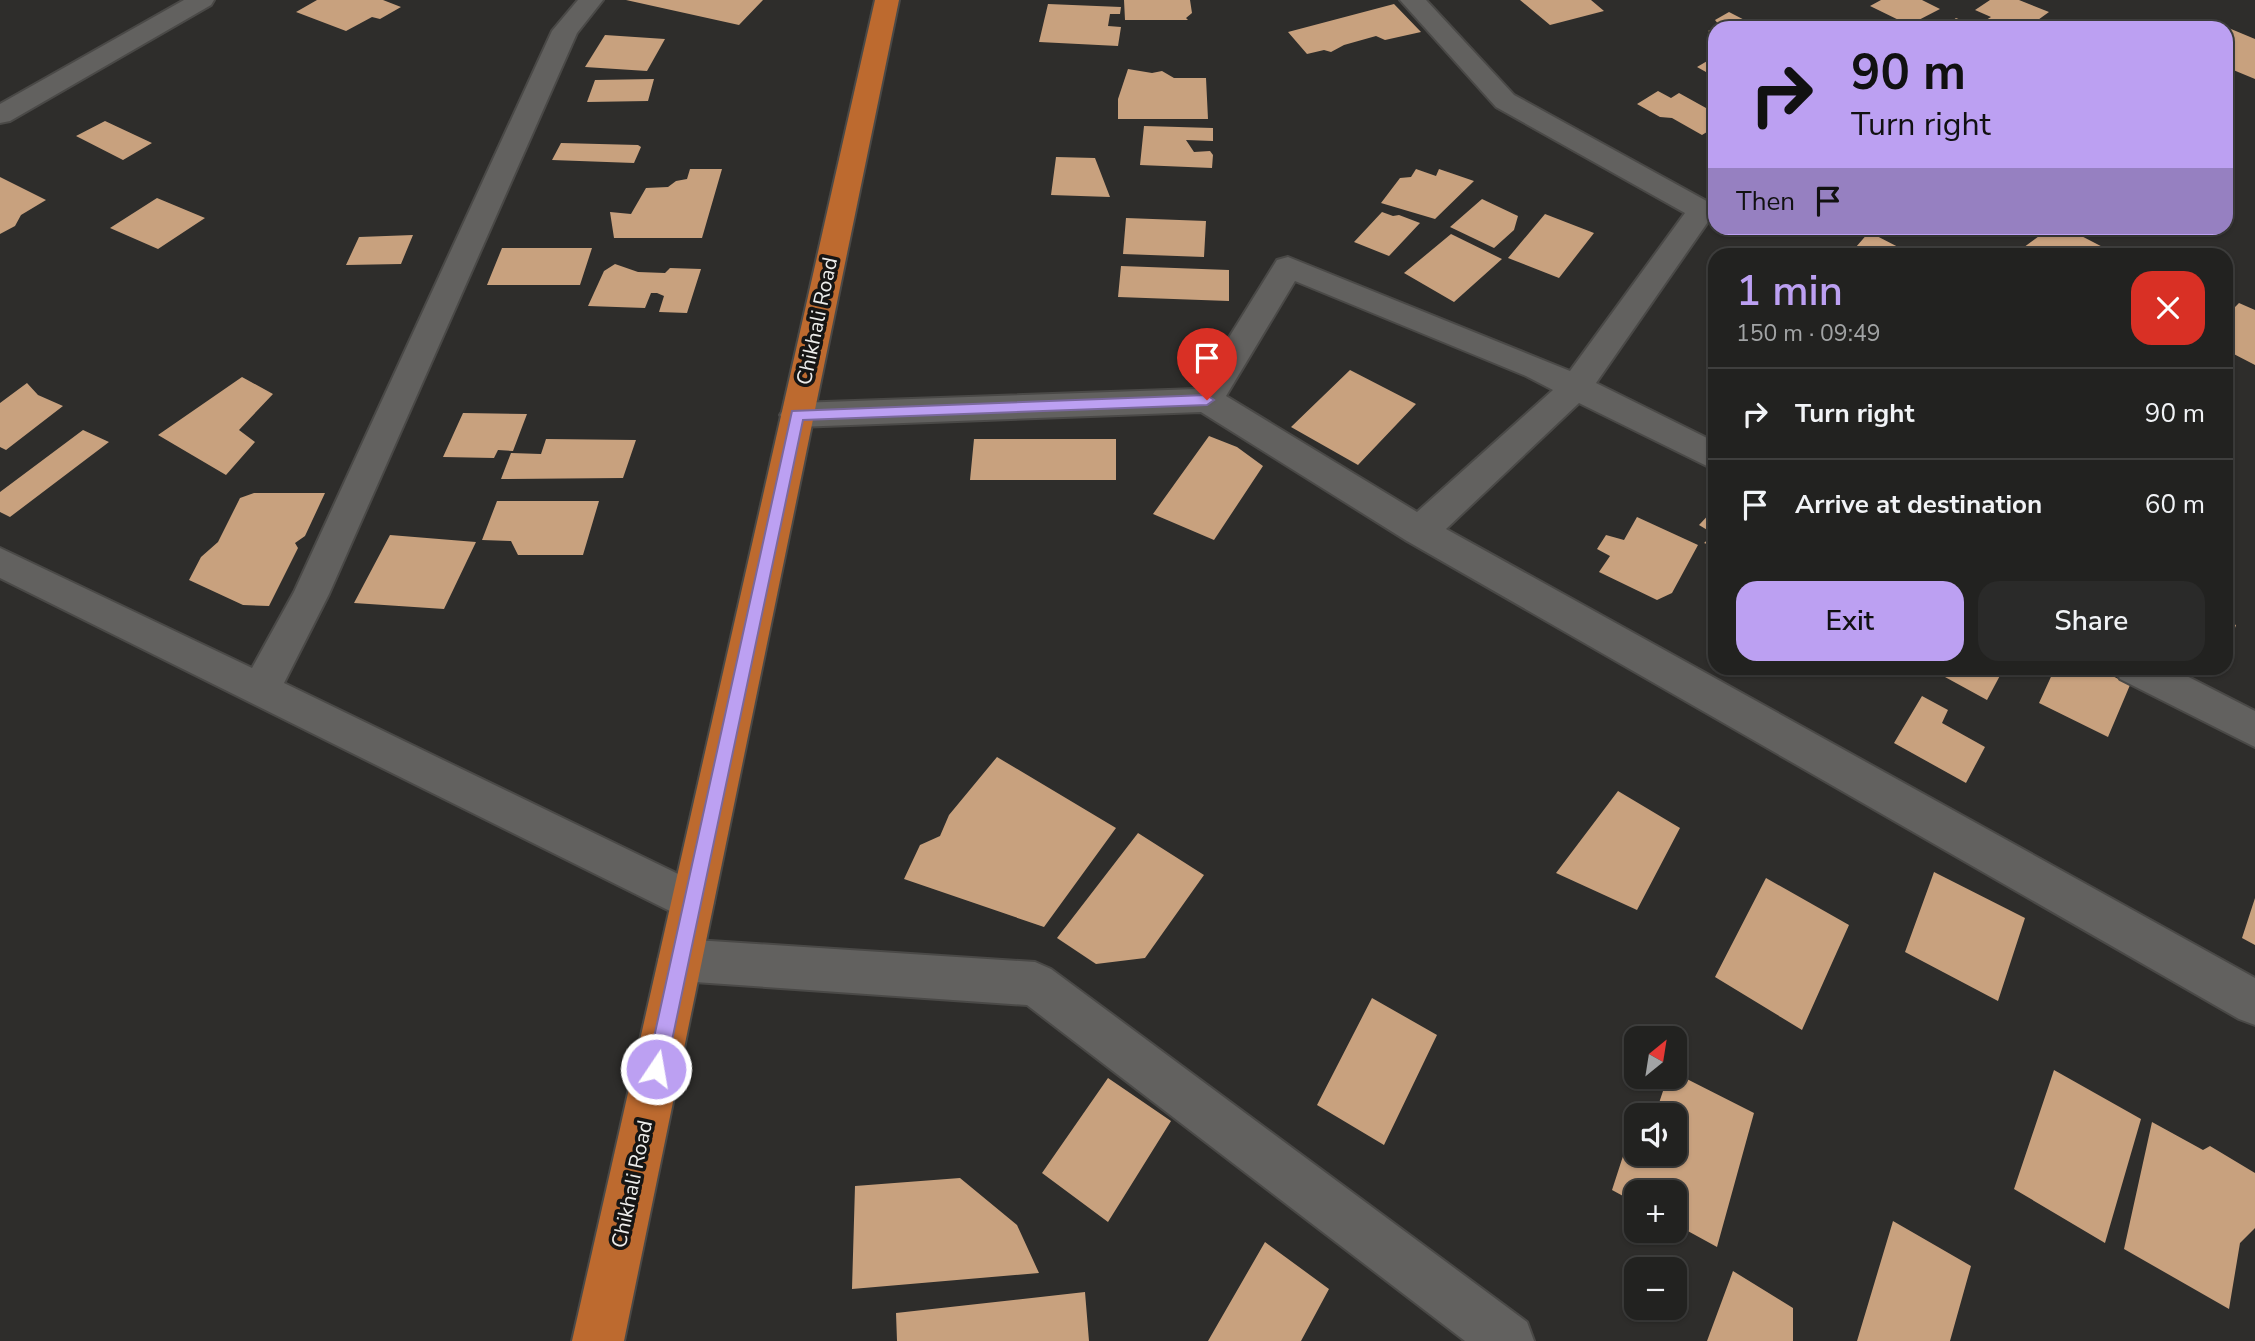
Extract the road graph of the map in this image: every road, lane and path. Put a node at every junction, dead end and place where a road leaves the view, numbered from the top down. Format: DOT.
graph roads {
  1 [pos="202,0"];
  2 [pos="591,0"];
  3 [pos="887,0"];
  4 [pos="1412,0"];
  5 [pos="0,115"];
  6 [pos="1576,387"];
  7 [pos="1207,400"];
  8 [pos="797,415"];
  9 [pos="1708,453"];
  10 [pos="1420,531"];
  11 [pos="0,562"];
  12 [pos="2148,675"];
  13 [pos="260,691"];
  14 [pos="2255,730"];
  15 [pos="692,902"];
  16 [pos="680,960"];
  17 [pos="2255,1003"];
  18 [pos="598,1341"];
  19 [pos="1508,1341"];
  1 -- 5 [label="street"];
  2 -- 13 [label="street"];
  3 -- 8 [label="highway, Chikhali Road"];
  4 -- 6 [label="street"];
  6 -- 7 [label="street"];
  6 -- 9 [label="street"];
  6 -- 10 [label="street"];
  7 -- 8 [label="street"];
  7 -- 10 [label="street"];
  8 -- 15 [label="highway, Chikhali Road"];
  10 -- 17 [label="street"];
  11 -- 13 [label="street"];
  12 -- 14 [label="street"];
  13 -- 15 [label="street"];
  15 -- 16 [label="highway, Chikhali Road"];
  16 -- 18 [label="highway, Chikhali Road"];
  16 -- 19 [label="street"];
}
